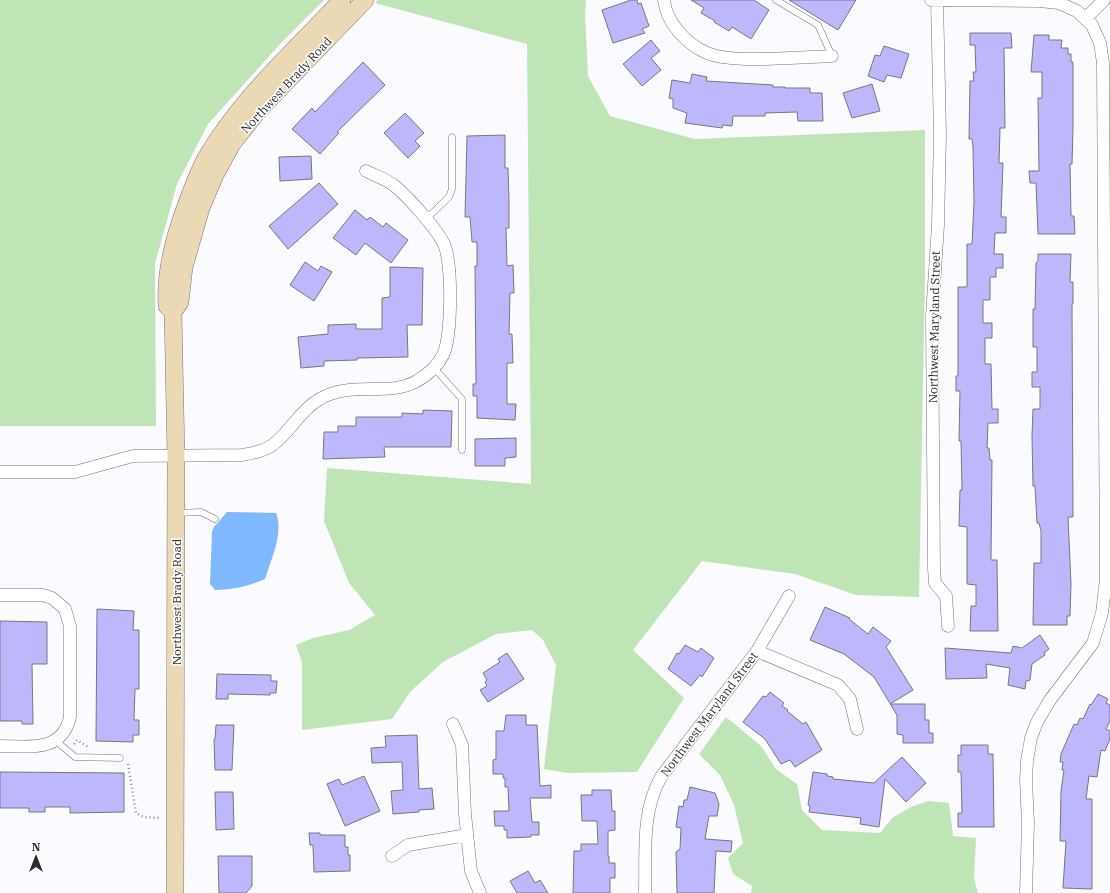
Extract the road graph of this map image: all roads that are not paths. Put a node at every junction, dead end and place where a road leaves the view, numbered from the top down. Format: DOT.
graph roads {
  1 [pos="342,0"];
  2 [pos="365,0"];
  3 [pos="664,0"];
  4 [pos="776,0"];
  5 [pos="935,0"];
  6 [pos="1104,0"];
  7 [pos="1085,19"];
  8 [pos="832,56"];
  9 [pos="452,136"];
  10 [pos="366,171"];
  11 [pos="426,219"];
  12 [pos="173,312"];
  13 [pos="434,368"];
  14 [pos="462,450"];
  15 [pos="176,456"];
  16 [pos="0,472"];
  17 [pos="176,513"];
  18 [pos="215,519"];
  19 [pos="0,595"];
  20 [pos="789,596"];
  21 [pos="948,626"];
  22 [pos="757,651"];
  23 [pos="453,724"];
  24 [pos="857,729"];
  25 [pos="60,737"];
  26 [pos="0,746"];
  27 [pos="123,759"];
  28 [pos="466,835"];
  29 [pos="392,856"];
  30 [pos="175,893"];
  31 [pos="480,893"];
  32 [pos="645,893"];
  33 [pos="1026,893"];
  1 -- 12 [label="main road, Northwest Brady Road"];
  2 -- 12 [label="main road, Northwest Brady Road"];
  3 -- 8 [label="street"];
  4 -- 8 [label="lane"];
  5 -- 7 [label="street"];
  5 -- 21 [label="street, Northwest Maryland Street"];
  6 -- 7 [label="street"];
  7 -- 33 [label="street"];
  9 -- 11 [label="lane"];
  10 -- 11 [label="street"];
  11 -- 13 [label="street"];
  12 -- 15 [label="main road, Northwest Brady Road"];
  13 -- 14 [label="lane"];
  13 -- 15 [label="street"];
  15 -- 16 [label="street"];
  15 -- 17 [label="main road, Northwest Brady Road"];
  17 -- 18 [label="lane"];
  17 -- 30 [label="main road, Northwest Brady Road"];
  19 -- 25 [label="street"];
  20 -- 22 [label="street, Northwest Maryland Street"];
  22 -- 24 [label="street"];
  22 -- 32 [label="street, Northwest Maryland Street"];
  23 -- 28 [label="street"];
  25 -- 26 [label="street"];
  25 -- 27 [label="lane"];
  28 -- 29 [label="street"];
  28 -- 31 [label="street"];
}
